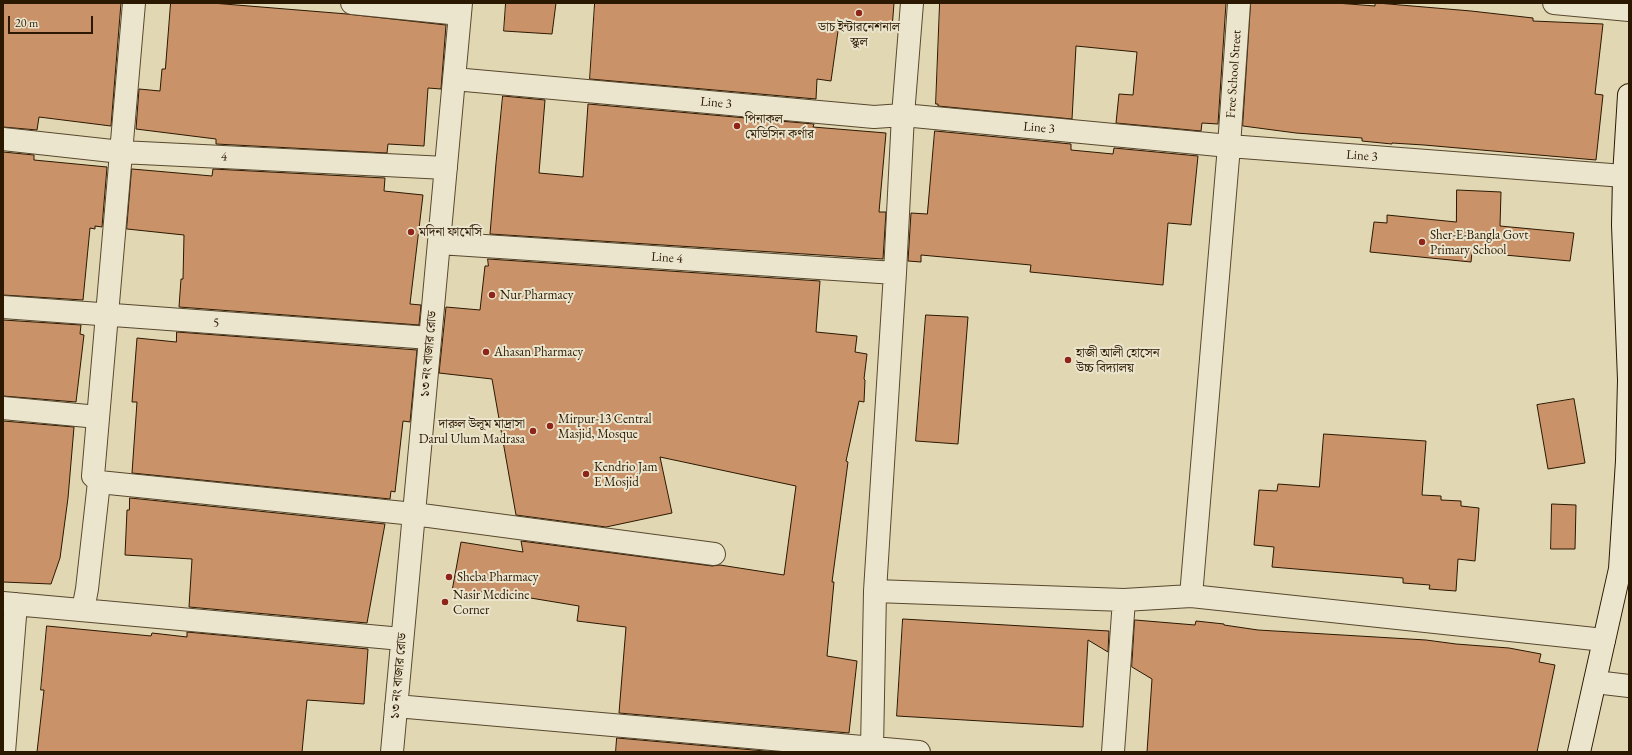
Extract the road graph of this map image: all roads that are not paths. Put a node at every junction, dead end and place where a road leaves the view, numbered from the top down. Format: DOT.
graph roads {
  1 [pos="134,3"];
  2 [pos="352,3"];
  3 [pos="912,3"];
  4 [pos="1239,3"];
  5 [pos="1554,3"];
  6 [pos="460,8"];
  7 [pos="1629,10"];
  8 [pos="454,80"];
  9 [pos="1629,95"];
  10 [pos="903,115"];
  11 [pos="3,139"];
  12 [pos="1229,146"];
  13 [pos="122,152"];
  14 [pos="446,168"];
  15 [pos="1624,176"];
  16 [pos="1626,225"];
  17 [pos="439,243"];
  18 [pos="895,274"];
  19 [pos="3,307"];
  20 [pos="107,315"];
  21 [pos="430,338"];
  22 [pos="1629,380"];
  23 [pos="3,408"];
  24 [pos="98,417"];
  25 [pos="1628,461"];
  26 [pos="99,482"];
  27 [pos="414,514"];
  28 [pos="714,554"];
  29 [pos="1624,570"];
  30 [pos="875,591"];
  31 [pos="1191,596"];
  32 [pos="1124,600"];
  33 [pos="9,604"];
  34 [pos="83,610"];
  35 [pos="402,639"];
  36 [pos="1604,640"];
  37 [pos="1595,682"];
  38 [pos="1629,686"];
  39 [pos="396,706"];
  40 [pos="785,746"];
  41 [pos="872,749"];
  42 [pos="4,752"];
  43 [pos="392,752"];
  44 [pos="919,752"];
  45 [pos="1113,752"];
  46 [pos="1579,752"];
  1 -- 13 [label="street"];
  2 -- 6 [label="street"];
  3 -- 10 [label="street"];
  4 -- 12 [label="street, Free School Street"];
  5 -- 7 [label="street"];
  6 -- 8 [label="street, ১৩ নং বাজার রোড"];
  8 -- 10 [label="street, Line 3"];
  8 -- 14 [label="street, ১৩ নং বাজার রোড"];
  9 -- 15 [label="street"];
  10 -- 12 [label="street, Line 3"];
  10 -- 18 [label="street"];
  11 -- 13 [label="street, 4"];
  12 -- 15 [label="street, Line 3"];
  12 -- 31 [label="street, Free School Street"];
  13 -- 14 [label="street, 4"];
  13 -- 20 [label="street"];
  14 -- 17 [label="street, ১৩ নং বাজার রোড"];
  15 -- 16 [label="street"];
  16 -- 22 [label="street"];
  17 -- 18 [label="street, Line 4"];
  17 -- 21 [label="street, ১৩ নং বাজার রোড"];
  18 -- 30 [label="street"];
  19 -- 20 [label="street, 5"];
  20 -- 21 [label="street, 5"];
  20 -- 24 [label="street"];
  21 -- 27 [label="street, ১৩ নং বাজার রোড"];
  22 -- 25 [label="street"];
  23 -- 24 [label="street"];
  24 -- 26 [label="street"];
  25 -- 29 [label="street"];
  26 -- 27 [label="street"];
  26 -- 34 [label="street"];
  27 -- 28 [label="street"];
  27 -- 35 [label="street, ১৩ নং বাজার রোড"];
  29 -- 36 [label="street"];
  30 -- 32 [label="street"];
  30 -- 41 [label="street"];
  31 -- 32 [label="street"];
  31 -- 36 [label="street"];
  32 -- 45 [label="street"];
  33 -- 34 [label="street"];
  33 -- 42 [label="street"];
  34 -- 35 [label="street"];
  35 -- 39 [label="street, ১৩ নং বাজার রোড"];
  36 -- 37 [label="street"];
  37 -- 38 [label="street"];
  37 -- 46 [label="street"];
  39 -- 40 [label="street"];
  39 -- 43 [label="street, ১৩ নং বাজার রোড"];
  40 -- 41 [label="street"];
  41 -- 44 [label="street"];
}
